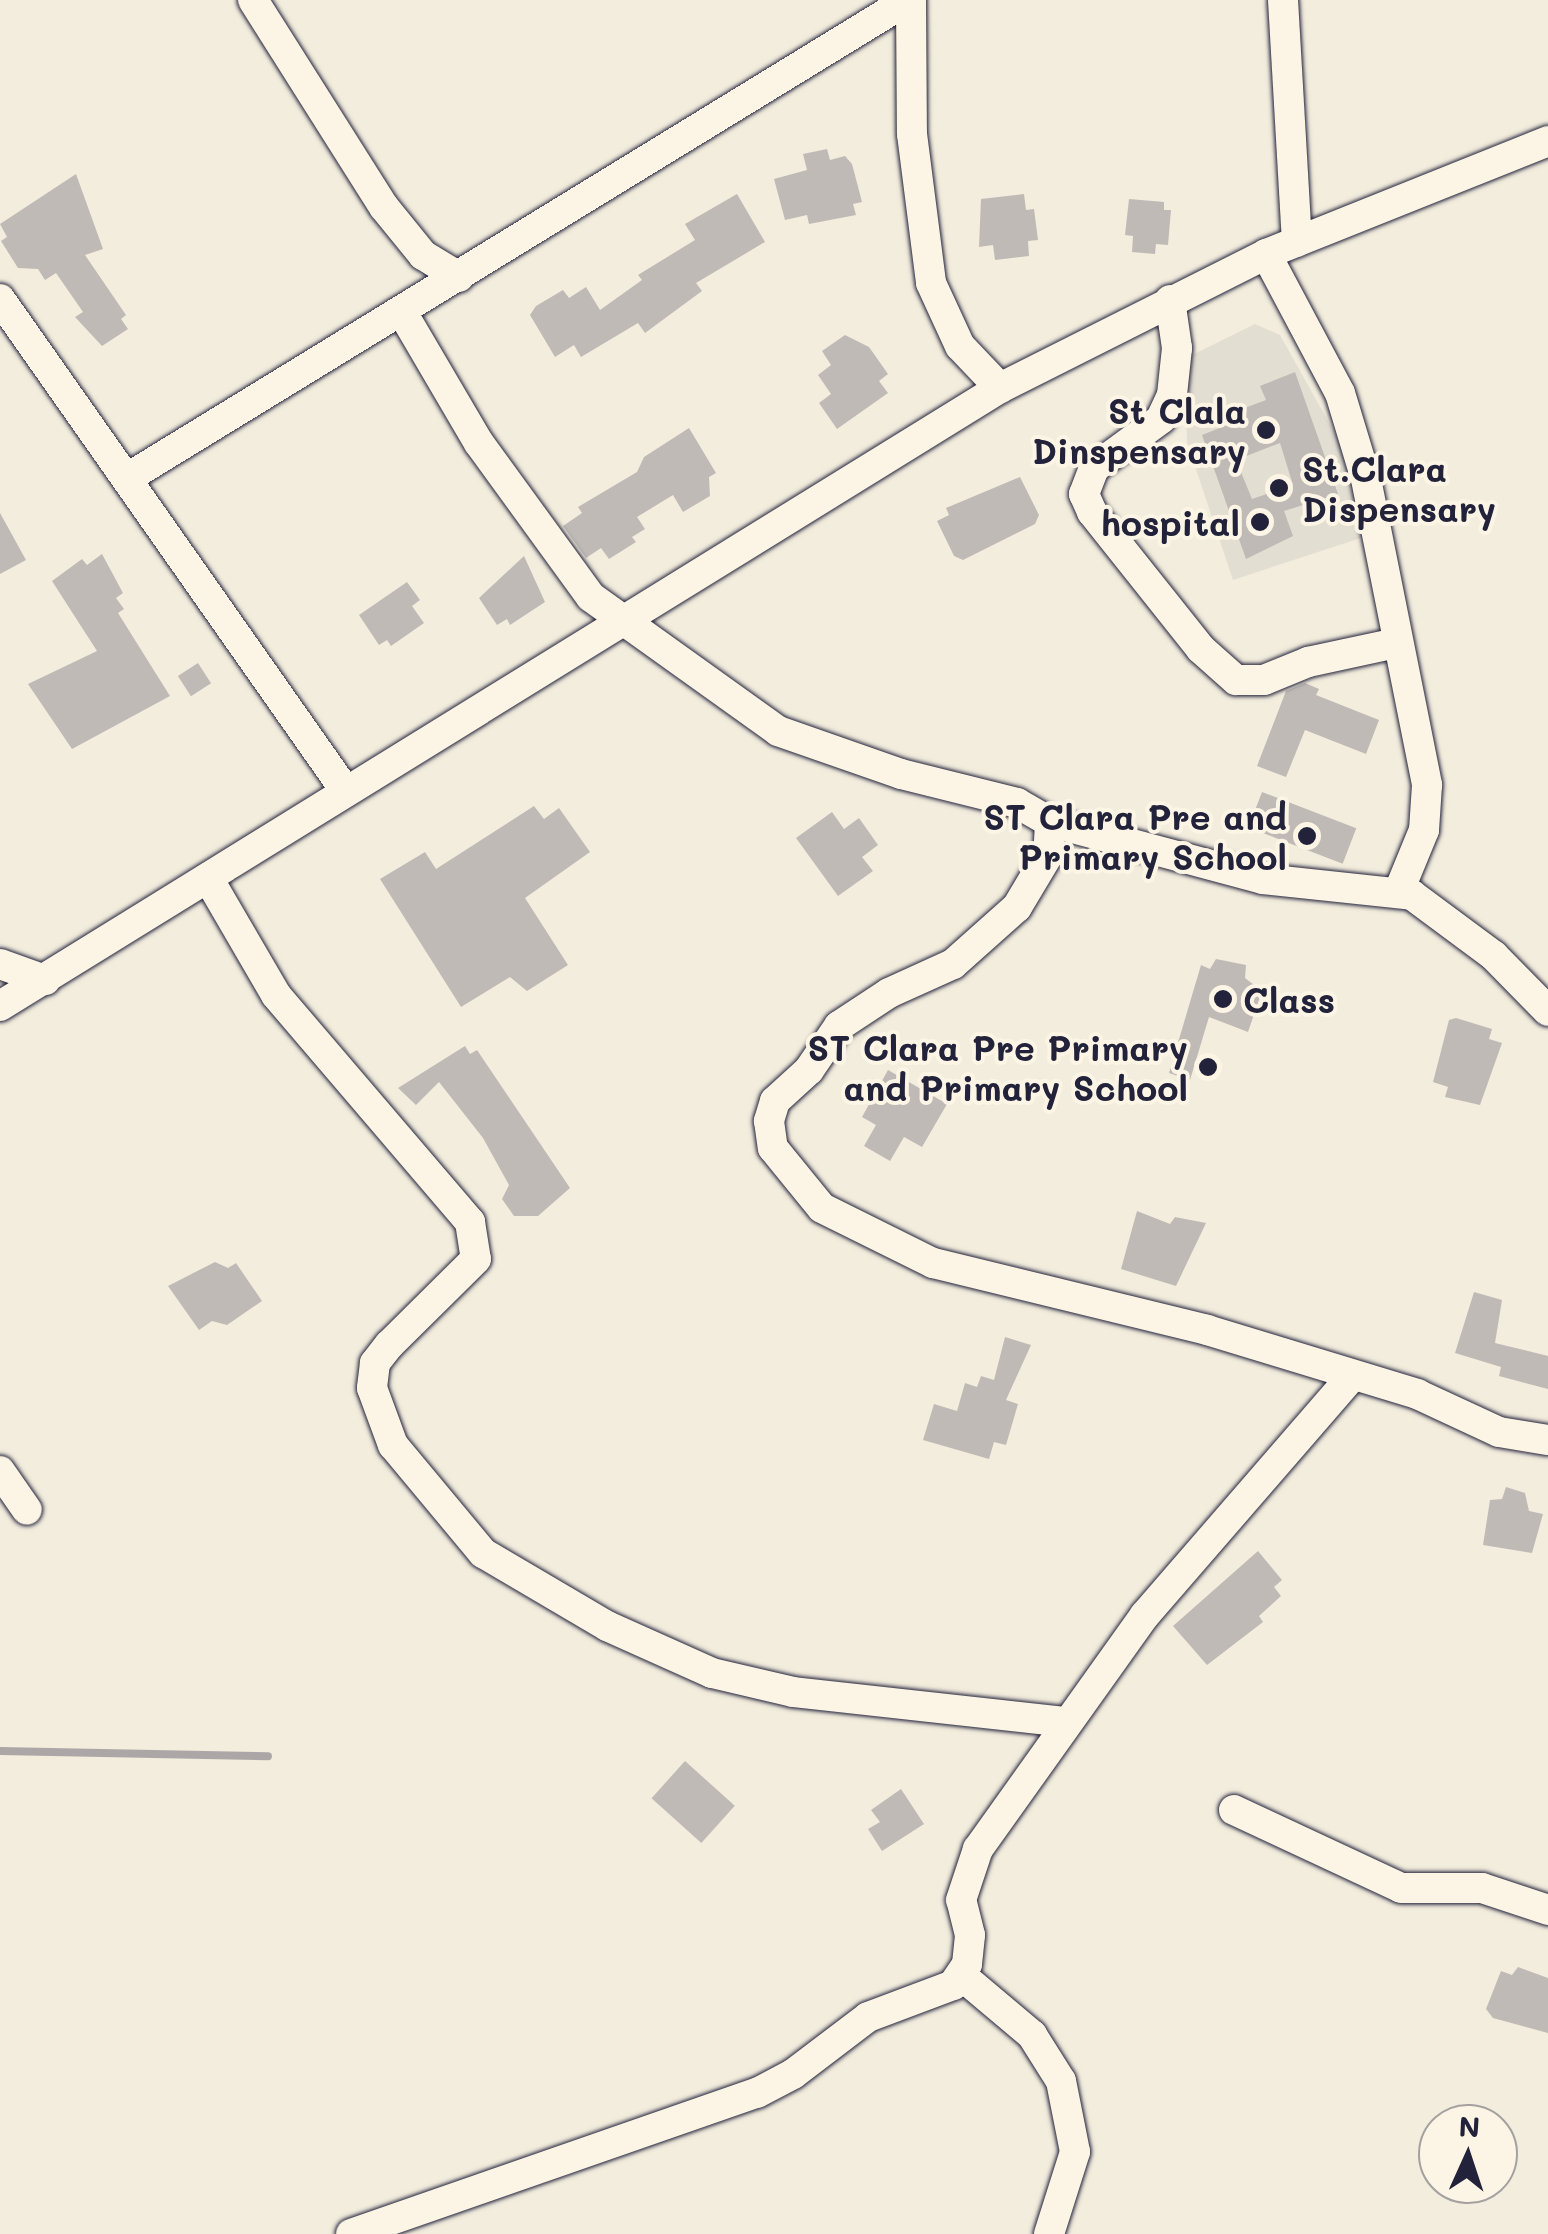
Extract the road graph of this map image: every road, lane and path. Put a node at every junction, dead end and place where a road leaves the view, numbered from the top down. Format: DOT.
graph roads {
  1 [pos="253,0"];
  2 [pos="910,0"];
  3 [pos="1282,0"];
  4 [pos="1548,141"];
  5 [pos="1297,242"];
  6 [pos="1266,254"];
  7 [pos="458,277"];
  8 [pos="0,300"];
  9 [pos="1170,300"];
  10 [pos="402,312"];
  11 [pos="1000,388"];
  12 [pos="129,477"];
  13 [pos="628,618"];
  14 [pos="1397,643"];
  15 [pos="346,790"];
  16 [pos="1050,822"];
  17 [pos="208,878"];
  18 [pos="1398,891"];
  19 [pos="0,964"];
  20 [pos="46,980"];
  21 [pos="0,1006"];
  22 [pos="1548,1011"];
  23 [pos="1352,1376"];
  24 [pos="1548,1440"];
  25 [pos="0,1470"];
  26 [pos="27,1510"];
  27 [pos="1066,1722"];
  28 [pos="1234,1810"];
  29 [pos="1548,1910"];
  30 [pos="962,1976"];
  31 [pos="350,2234"];
  32 [pos="1049,2234"];
  1 -- 7 [label="street"];
  2 -- 7 [label="street"];
  2 -- 11 [label="street"];
  3 -- 5 [label="street"];
  4 -- 5 [label="street"];
  5 -- 6 [label="street"];
  6 -- 9 [label="street"];
  6 -- 14 [label="street"];
  7 -- 10 [label="street"];
  8 -- 12 [label="street"];
  9 -- 11 [label="street"];
  9 -- 14 [label="street"];
  10 -- 12 [label="street"];
  10 -- 13 [label="street"];
  11 -- 13 [label="street"];
  12 -- 15 [label="street"];
  13 -- 15 [label="street"];
  13 -- 16 [label="street"];
  14 -- 18 [label="street"];
  15 -- 17 [label="street"];
  16 -- 18 [label="street"];
  16 -- 23 [label="street"];
  17 -- 20 [label="street"];
  17 -- 27 [label="street"];
  18 -- 22 [label="street"];
  19 -- 20 [label="street"];
  20 -- 21 [label="street"];
  23 -- 24 [label="street"];
  23 -- 27 [label="street"];
  25 -- 26 [label="street"];
  27 -- 30 [label="street"];
  28 -- 29 [label="street"];
  30 -- 31 [label="street"];
  30 -- 32 [label="street"];
}
